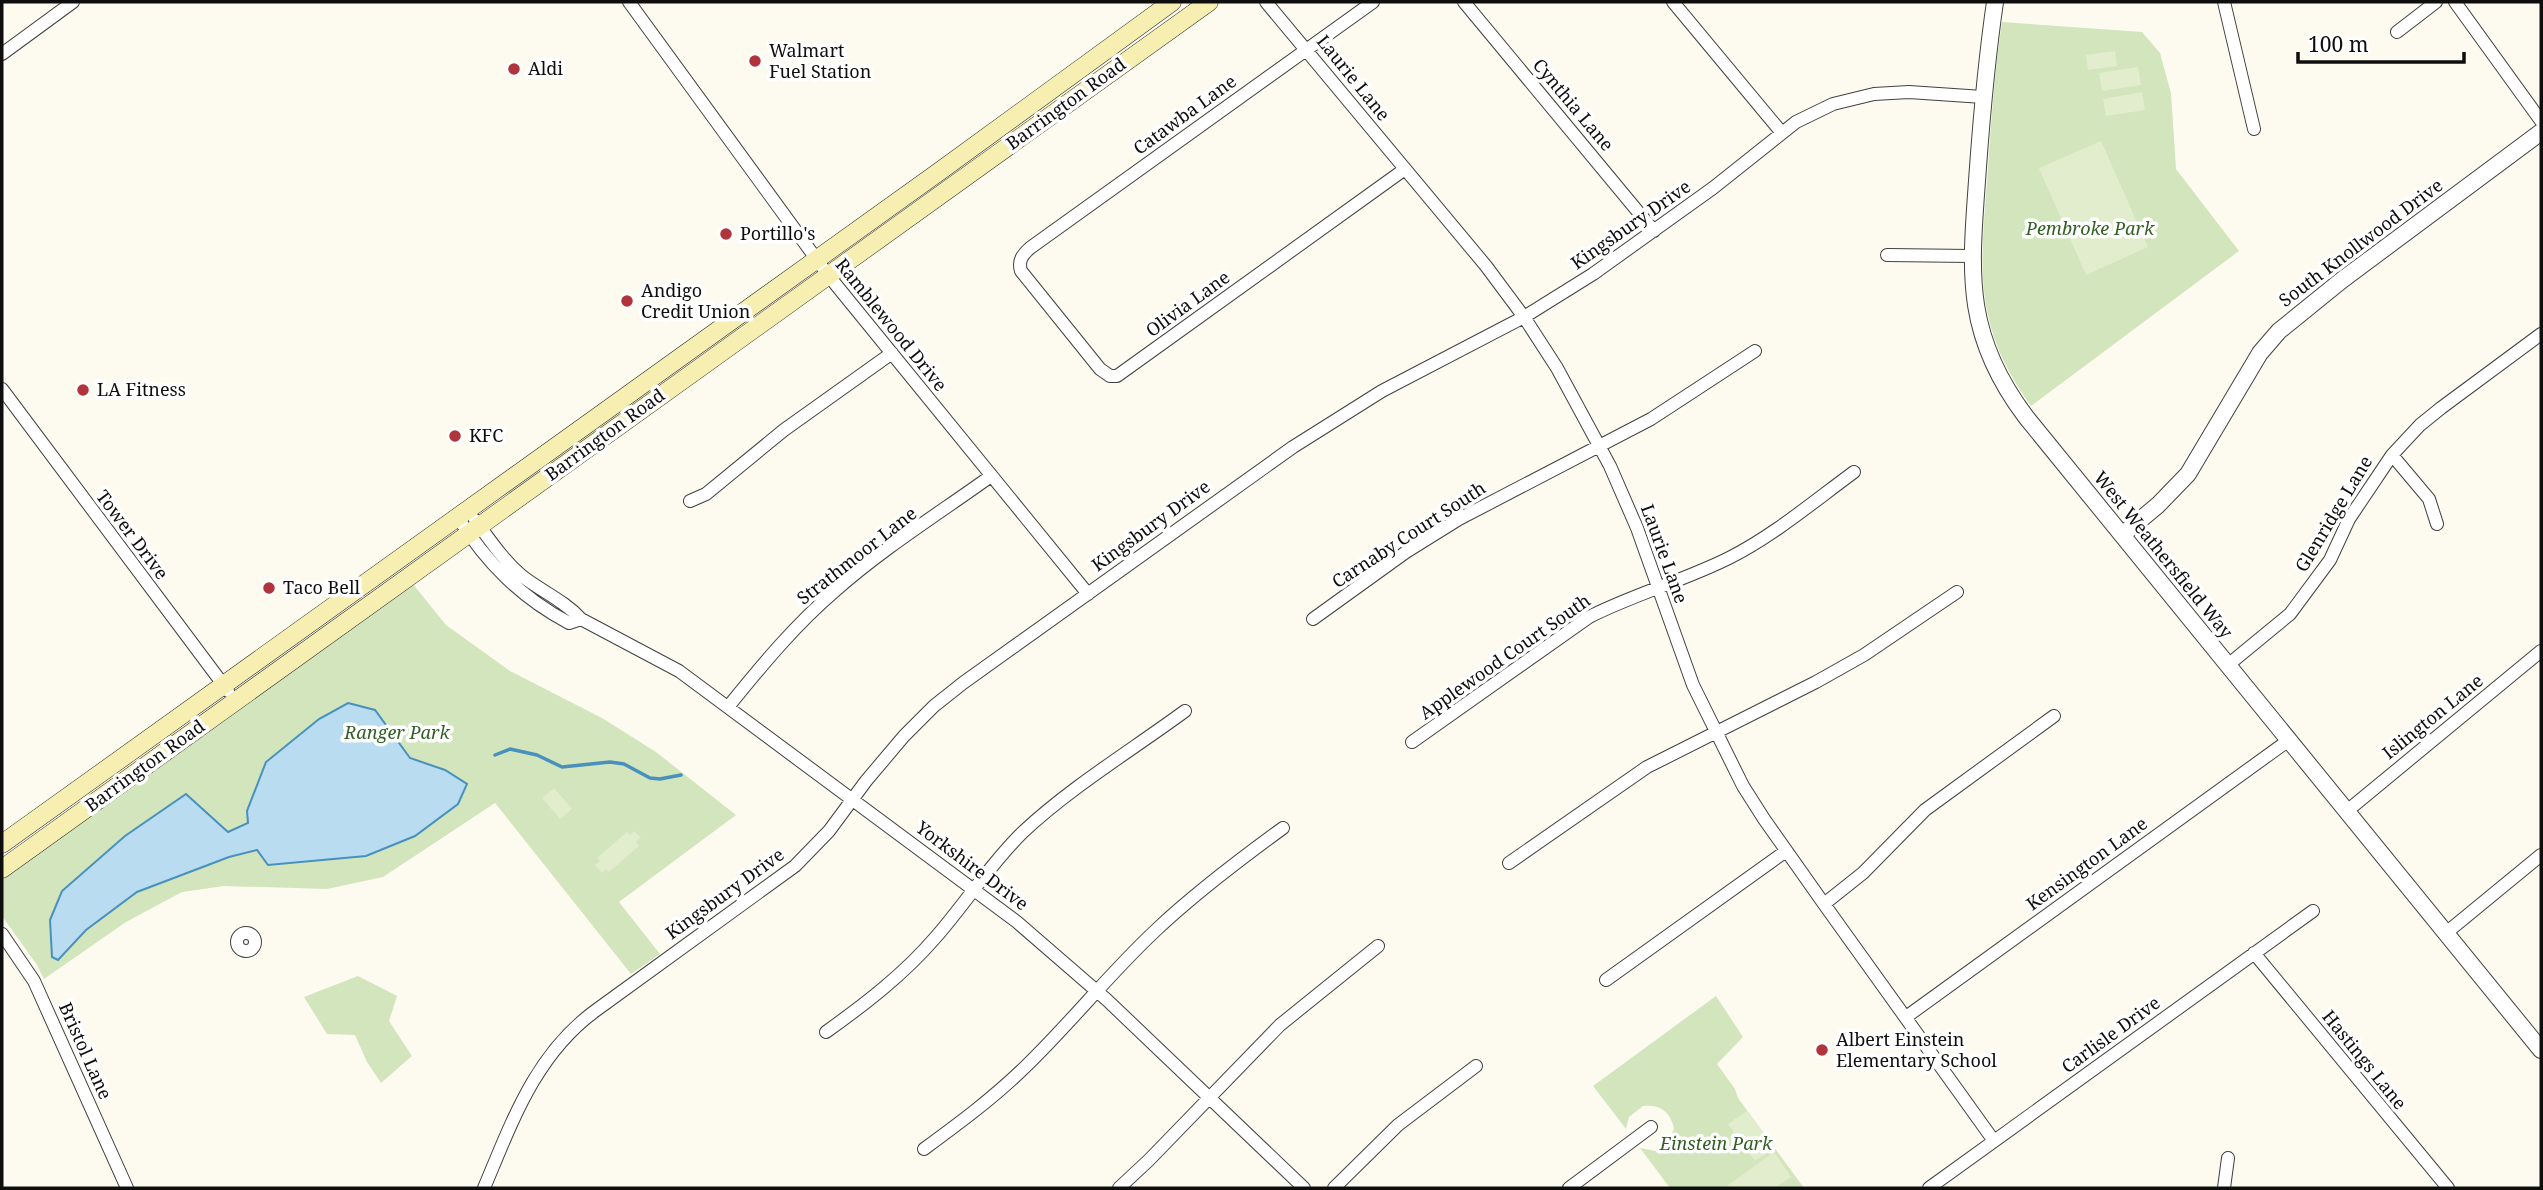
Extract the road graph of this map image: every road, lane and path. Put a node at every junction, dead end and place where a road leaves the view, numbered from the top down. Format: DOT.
graph roads {
  1 [pos="73,2"];
  2 [pos="629,2"];
  3 [pos="1172,2"];
  4 [pos="1209,2"];
  5 [pos="1266,2"];
  6 [pos="1373,2"];
  7 [pos="1464,2"];
  8 [pos="1674,2"];
  9 [pos="1995,2"];
  10 [pos="2224,2"];
  11 [pos="2437,2"];
  12 [pos="2455,2"];
  13 [pos="2397,33"];
  14 [pos="1307,49"];
  15 [pos="2,54"];
  16 [pos="1983,97"];
  17 [pos="2541,121"];
  18 [pos="2254,129"];
  19 [pos="2541,132"];
  20 [pos="1782,133"];
  21 [pos="1405,169"];
  22 [pos="1654,230"];
  23 [pos="1887,255"];
  24 [pos="1971,256"];
  25 [pos="816,258"];
  26 [pos="1020,260"];
  27 [pos="828,275"];
  28 [pos="1524,317"];
  29 [pos="2541,334"];
  30 [pos="1755,351"];
  31 [pos="892,354"];
  32 [pos="2,389"];
  33 [pos="1600,446"];
  34 [pos="2392,455"];
  35 [pos="1854,472"];
  36 [pos="991,476"];
  37 [pos="690,501"];
  38 [pos="462,513"];
  39 [pos="2437,524"];
  40 [pos="474,530"];
  41 [pos="2122,535"];
  42 [pos="1658,587"];
  43 [pos="1957,592"];
  44 [pos="1088,594"];
  45 [pos="1313,619"];
  46 [pos="2541,651"];
  47 [pos="2228,665"];
  48 [pos="223,685"];
  49 [pos="236,701"];
  50 [pos="729,707"];
  51 [pos="1185,711"];
  52 [pos="2054,716"];
  53 [pos="1715,731"];
  54 [pos="2289,740"];
  55 [pos="1412,742"];
  56 [pos="853,799"];
  57 [pos="2347,811"];
  58 [pos="1283,828"];
  59 [pos="2,844"];
  60 [pos="1786,851"];
  61 [pos="2541,855"];
  62 [pos="1509,863"];
  63 [pos="2,869"];
  64 [pos="975,889"];
  65 [pos="1824,904"];
  66 [pos="2313,911"];
  67 [pos="2446,933"];
  68 [pos="2,934"];
  69 [pos="1378,946"];
  70 [pos="2254,953"];
  71 [pos="1606,981"];
  72 [pos="1096,990"];
  73 [pos="1906,1017"];
  74 [pos="827,1032"];
  75 [pos="2541,1050"];
  76 [pos="1476,1066"];
  77 [pos="1209,1097"];
  78 [pos="1651,1127"];
  79 [pos="1994,1141"];
  80 [pos="924,1149"];
  81 [pos="2228,1158"];
  82 [pos="127,1188"];
  83 [pos="484,1188"];
  84 [pos="1119,1188"];
  85 [pos="1304,1188"];
  86 [pos="1334,1188"];
  87 [pos="1569,1188"];
  88 [pos="1929,1188"];
  89 [pos="2224,1188"];
  90 [pos="2448,1188"];
  1 -- 15 [label="street"];
  2 -- 25 [label="street, Ramblewood Drive"];
  3 -- 25 [label="main road, Barrington Road"];
  4 -- 27 [label="main road, Barrington Road"];
  5 -- 14 [label="street, Laurie Lane"];
  6 -- 14 [label="street, Catawba Lane"];
  7 -- 22 [label="street, Cynthia Lane"];
  8 -- 20 [label="street"];
  9 -- 16 [label="street, West Weathersfield Way"];
  10 -- 18 [label="street"];
  11 -- 13 [label="street"];
  12 -- 17 [label="street"];
  14 -- 21 [label="street, Laurie Lane"];
  14 -- 26 [label="street, Catawba Lane"];
  16 -- 20 [label="street, Kingsbury Drive"];
  16 -- 24 [label="street, West Weathersfield Way"];
  19 -- 41 [label="street, South Knollwood Drive"];
  20 -- 22 [label="street, Kingsbury Drive"];
  21 -- 26 [label="street, Olivia Lane"];
  21 -- 28 [label="street, Laurie Lane"];
  22 -- 28 [label="street, Kingsbury Drive"];
  23 -- 24 [label="street"];
  24 -- 41 [label="street, West Weathersfield Way"];
  25 -- 27 [label="street, Ramblewood Drive"];
  25 -- 38 [label="main road, Barrington Road"];
  27 -- 31 [label="street, Ramblewood Drive"];
  27 -- 40 [label="main road, Barrington Road"];
  28 -- 33 [label="street, Laurie Lane"];
  28 -- 44 [label="street, Kingsbury Drive"];
  29 -- 34 [label="street, Glenridge Lane"];
  30 -- 33 [label="street, Carnaby Court South"];
  31 -- 36 [label="street, Ramblewood Drive"];
  31 -- 37 [label="street"];
  32 -- 48 [label="street, Tower Drive"];
  33 -- 42 [label="street, Laurie Lane"];
  33 -- 45 [label="street, Carnaby Court South"];
  34 -- 39 [label="street"];
  34 -- 47 [label="street, Glenridge Lane"];
  35 -- 42 [label="street, Applewood Court South"];
  36 -- 44 [label="street, Ramblewood Drive"];
  36 -- 50 [label="street, Strathmoor Lane"];
  38 -- 40 [label="street, Yorkshire Drive"];
  38 -- 48 [label="main road, Barrington Road"];
  40 -- 49 [label="main road, Barrington Road"];
  40 -- 50 [label="street, Yorkshire Drive"];
  41 -- 47 [label="street, West Weathersfield Way"];
  42 -- 53 [label="street, Laurie Lane"];
  42 -- 55 [label="street, Applewood Court South"];
  43 -- 53 [label="street"];
  44 -- 56 [label="street, Kingsbury Drive"];
  46 -- 57 [label="street, Islington Lane"];
  47 -- 54 [label="street, West Weathersfield Way"];
  48 -- 49 [label="street, Tower Drive"];
  48 -- 59 [label="main road, Barrington Road"];
  49 -- 63 [label="main road, Barrington Road"];
  50 -- 56 [label="street, Yorkshire Drive"];
  51 -- 64 [label="street"];
  52 -- 65 [label="street"];
  53 -- 60 [label="street, Laurie Lane"];
  53 -- 62 [label="street"];
  54 -- 57 [label="street, West Weathersfield Way"];
  54 -- 73 [label="street, Kensington Lane"];
  56 -- 64 [label="street, Yorkshire Drive"];
  56 -- 83 [label="street, Kingsbury Drive"];
  57 -- 67 [label="street, West Weathersfield Way"];
  58 -- 72 [label="street"];
  60 -- 65 [label="street, Laurie Lane"];
  60 -- 71 [label="street"];
  61 -- 67 [label="street"];
  64 -- 72 [label="street, Yorkshire Drive"];
  64 -- 74 [label="street"];
  65 -- 73 [label="street, Laurie Lane"];
  66 -- 70 [label="street, Carlisle Drive"];
  67 -- 75 [label="street, West Weathersfield Way"];
  68 -- 82 [label="street, Bristol Lane"];
  69 -- 77 [label="street"];
  70 -- 79 [label="street, Carlisle Drive"];
  70 -- 90 [label="street, Hastings Lane"];
  72 -- 77 [label="street, Yorkshire Drive"];
  72 -- 80 [label="street"];
  73 -- 79 [label="street, Laurie Lane"];
  76 -- 86 [label="street"];
  77 -- 84 [label="street"];
  77 -- 85 [label="street, Yorkshire Drive"];
  78 -- 87 [label="street"];
  79 -- 88 [label="street, Carlisle Drive"];
  81 -- 89 [label="street"];
}
